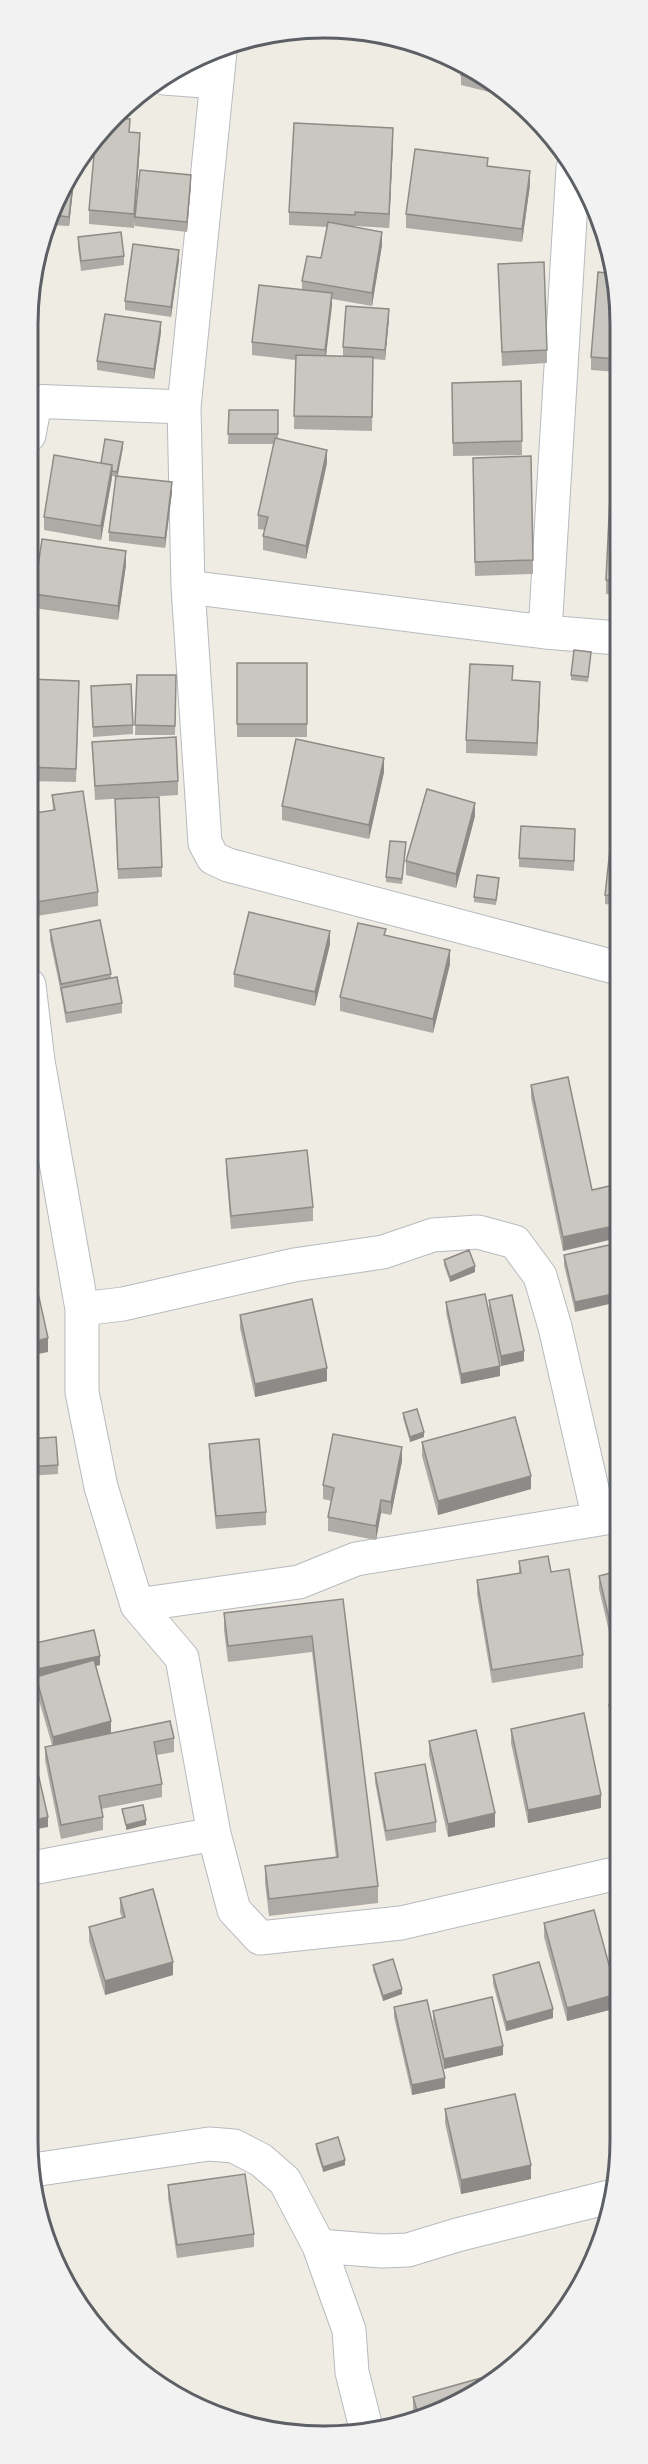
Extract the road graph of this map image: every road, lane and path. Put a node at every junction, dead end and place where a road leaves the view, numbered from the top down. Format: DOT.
graph roads {
  1 [pos="219,66"];
  2 [pos="186,73"];
  3 [pos="572,181"];
  4 [pos="38,402"];
  5 [pos="184,407"];
  6 [pos="188,587"];
  7 [pos="545,632"];
  8 [pos="610,637"];
  9 [pos="610,966"];
  10 [pos="38,1060"];
  11 [pos="82,1309"];
  12 [pos="609,1517"];
  13 [pos="137,1605"];
  14 [pos="214,1834"];
  15 [pos="38,1867"];
  16 [pos="610,1875"];
  17 [pos="39,2169"];
  18 [pos="605,2198"];
  19 [pos="319,2246"];
  20 [pos="365,2423"];
  1 -- 2 [label="street"];
  1 -- 5 [label="street"];
  3 -- 7 [label="street"];
  4 -- 5 [label="street"];
  5 -- 6 [label="street"];
  6 -- 7 [label="street"];
  6 -- 9 [label="street"];
  7 -- 8 [label="street"];
  10 -- 11 [label="street"];
  11 -- 12 [label="street"];
  11 -- 13 [label="street"];
  12 -- 13 [label="street"];
  13 -- 14 [label="street"];
  14 -- 15 [label="street"];
  14 -- 16 [label="street"];
  17 -- 19 [label="street"];
  18 -- 19 [label="street"];
  19 -- 20 [label="street"];
}
